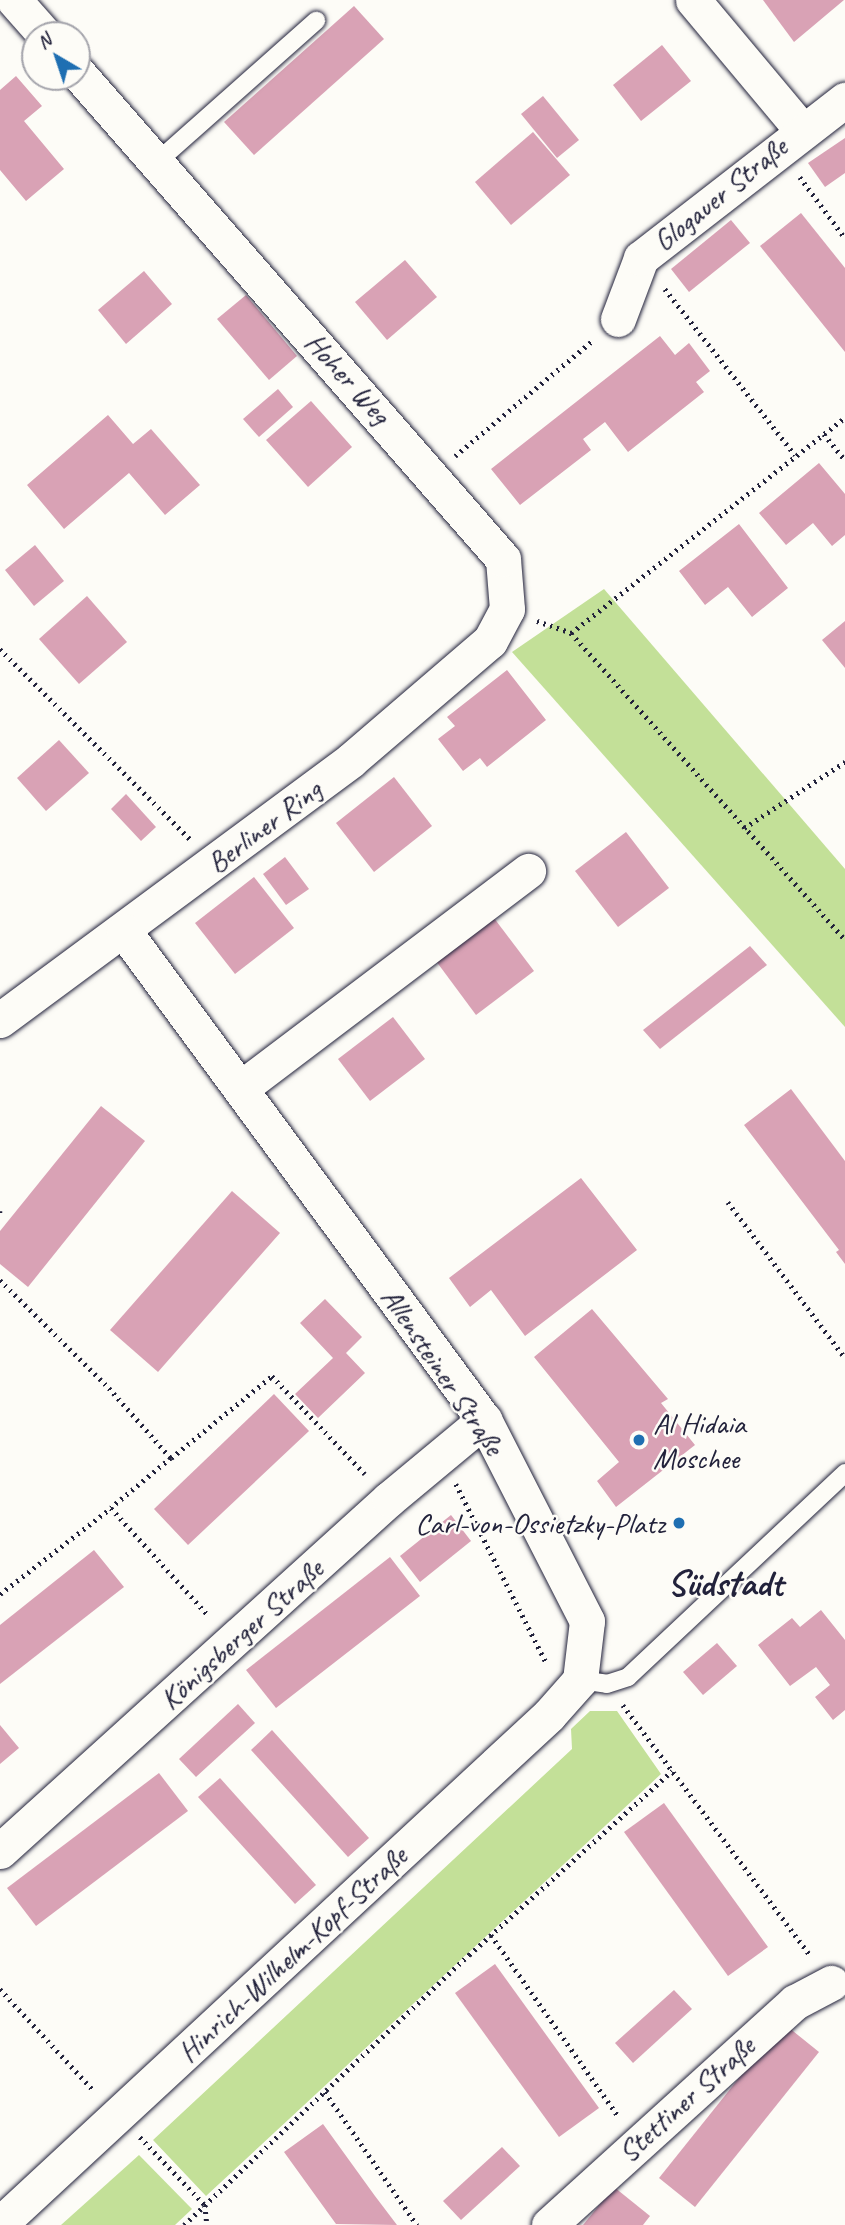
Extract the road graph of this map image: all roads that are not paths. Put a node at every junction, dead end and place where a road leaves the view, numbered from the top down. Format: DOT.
graph roads {
  1 [pos="14,0"];
  2 [pos="692,0"];
  3 [pos="33,21"];
  4 [pos="316,21"];
  5 [pos="91,88"];
  6 [pos="845,100"];
  7 [pos="790,139"];
  8 [pos="157,162"];
  9 [pos="618,319"];
  10 [pos="507,609"];
  11 [pos="528,872"];
  12 [pos="124,931"];
  13 [pos="0,1020"];
  14 [pos="240,1088"];
  15 [pos="484,1420"];
  16 [pos="845,1473"];
  17 [pos="584,1687"];
  18 [pos="0,1851"];
  19 [pos="831,1983"];
  20 [pos="0,2224"];
  21 [pos="549,2225"];
  1 -- 3 [label="street"];
  2 -- 7 [label="street"];
  4 -- 8 [label="lane"];
  5 -- 8 [label="street, Hoher Weg"];
  6 -- 7 [label="street, Glogauer Straße"];
  7 -- 9 [label="street, Glogauer Straße"];
  8 -- 10 [label="street, Hoher Weg"];
  10 -- 12 [label="street, Berliner Ring"];
  11 -- 14 [label="street"];
  12 -- 13 [label="street, Berliner Ring"];
  12 -- 14 [label="street, Allensteiner Straße"];
  14 -- 15 [label="street, Allensteiner Straße"];
  15 -- 17 [label="street, Allensteiner Straße"];
  15 -- 18 [label="street, Königsberger Straße"];
  16 -- 17 [label="lane"];
  17 -- 20 [label="street, Hinrich-Wilhelm-Kopf-Straße"];
  19 -- 21 [label="street, Stettiner Straße"];
}
